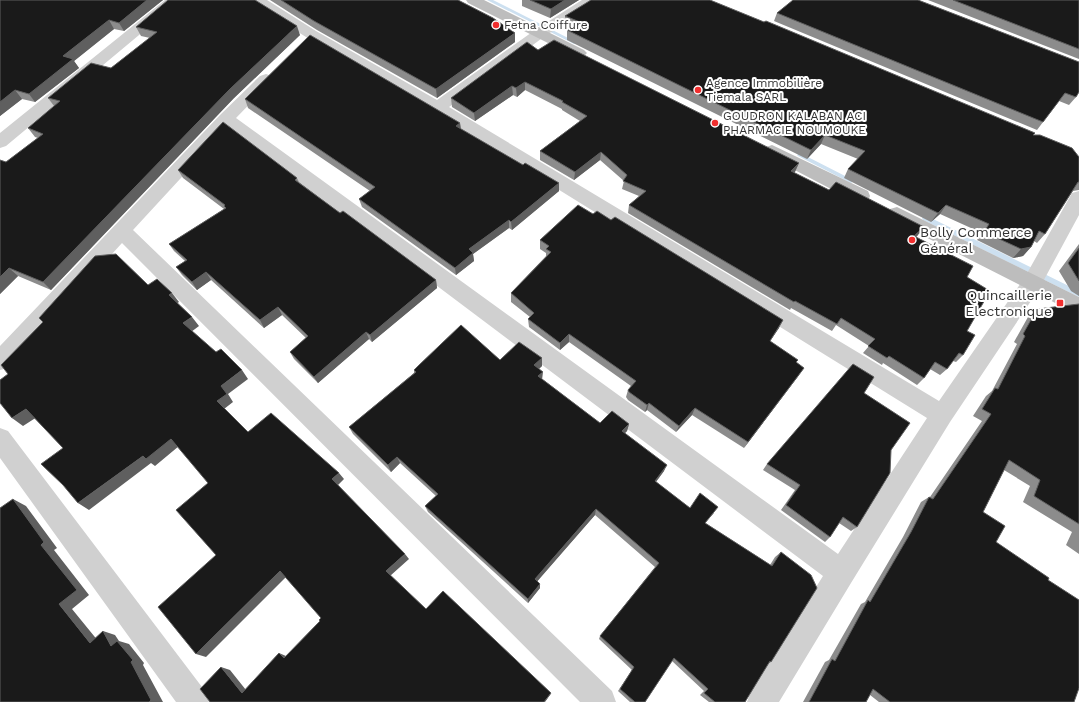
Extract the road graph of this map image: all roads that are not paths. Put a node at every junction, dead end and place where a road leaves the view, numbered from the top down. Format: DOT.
graph roads {
  1 [pos="174,0"];
  2 [pos="257,0"];
  3 [pos="473,0"];
  4 [pos="592,0"];
  5 [pos="540,33"];
  6 [pos="590,59"];
  7 [pos="279,66"];
  8 [pos="438,108"];
  9 [pos="226,119"];
  10 [pos="0,142"];
  11 [pos="754,142"];
  12 [pos="1079,198"];
  13 [pos="122,231"];
  14 [pos="1032,283"];
  15 [pos="1079,307"];
  16 [pos="0,361"];
  17 [pos="942,415"];
  18 [pos="0,439"];
  19 [pos="841,573"];
  20 [pos="194,702"];
  21 [pos="601,702"];
  22 [pos="762,702"];
  1 -- 10 [label="street"];
  2 -- 8 [label="street"];
  3 -- 5 [label="street"];
  4 -- 5 [label="street"];
  5 -- 6 [label="street"];
  5 -- 8 [label="street"];
  7 -- 9 [label="street"];
  8 -- 17 [label="street"];
  9 -- 13 [label="street"];
  9 -- 19 [label="street"];
  11 -- 14 [label="street"];
  12 -- 14 [label="street"];
  13 -- 16 [label="street"];
  13 -- 21 [label="street"];
  14 -- 15 [label="street"];
  14 -- 17 [label="street"];
  17 -- 19 [label="street"];
  18 -- 20 [label="street"];
  19 -- 22 [label="street"];
}
